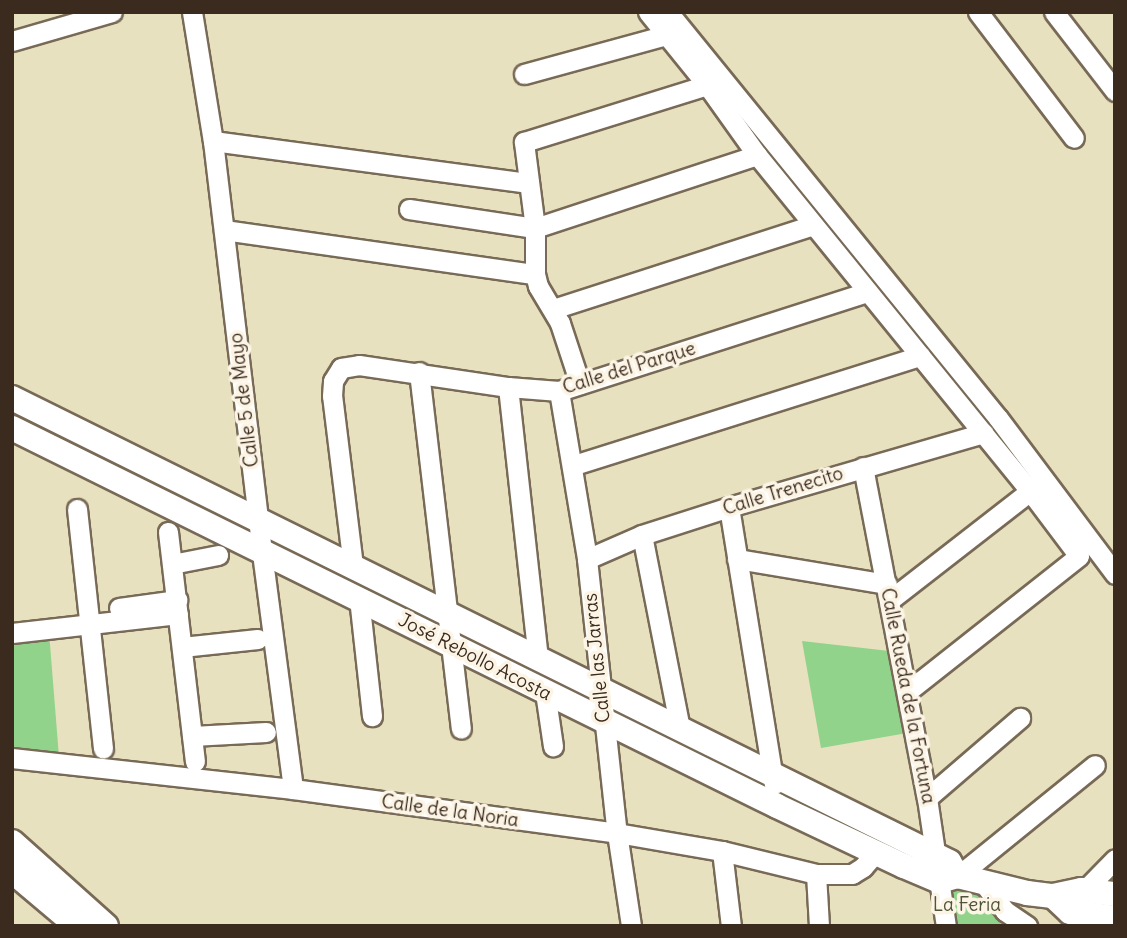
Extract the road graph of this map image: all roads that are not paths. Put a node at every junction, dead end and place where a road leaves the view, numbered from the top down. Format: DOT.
graph roads {
  1 [pos="112,12"];
  2 [pos="192,12"];
  3 [pos="648,12"];
  4 [pos="668,12"];
  5 [pos="978,12"];
  6 [pos="1054,12"];
  7 [pos="667,35"];
  8 [pos="12,41"];
  9 [pos="524,74"];
  10 [pos="708,85"];
  11 [pos="1115,91"];
  12 [pos="1074,138"];
  13 [pos="213,141"];
  14 [pos="758,155"];
  15 [pos="529,183"];
  16 [pos="409,209"];
  17 [pos="813,225"];
  18 [pos="535,228"];
  19 [pos="224,230"];
  20 [pos="535,274"];
  21 [pos="869,292"];
  22 [pos="553,309"];
  23 [pos="920,356"];
  24 [pos="419,372"];
  25 [pos="580,384"];
  26 [pos="508,387"];
  27 [pos="559,391"];
  28 [pos="12,398"];
  29 [pos="44,414"];
  30 [pos="22,433"];
  31 [pos="983,433"];
  32 [pos="574,465"];
  33 [pos="863,467"];
  34 [pos="1030,491"];
  35 [pos="729,507"];
  36 [pos="77,509"];
  37 [pos="258,520"];
  38 [pos="168,532"];
  39 [pos="642,535"];
  40 [pos="261,552"];
  41 [pos="218,555"];
  42 [pos="587,559"];
  43 [pos="737,559"];
  44 [pos="172,564"];
  45 [pos="353,566"];
  46 [pos="1115,574"];
  47 [pos="888,592"];
  48 [pos="359,598"];
  49 [pos="177,607"];
  50 [pos="449,614"];
  51 [pos="89,618"];
  52 [pos="12,621"];
  53 [pos="12,633"];
  54 [pos="258,639"];
  55 [pos="452,646"];
  56 [pos="182,647"];
  57 [pos="538,660"];
  58 [pos="601,690"];
  59 [pos="545,692"];
  60 [pos="907,692"];
  61 [pos="372,716"];
  62 [pos="1020,718"];
  63 [pos="604,721"];
  64 [pos="680,728"];
  65 [pos="461,729"];
  66 [pos="266,732"];
  67 [pos="192,736"];
  68 [pos="553,746"];
  69 [pos="103,749"];
  70 [pos="12,758"];
  71 [pos="195,761"];
  72 [pos="1088,771"];
  73 [pos="774,775"];
  74 [pos="293,789"];
  75 [pos="927,798"];
  76 [pos="777,806"];
  77 [pos="617,834"];
  78 [pos="12,842"];
  79 [pos="722,852"];
  80 [pos="876,852"];
  81 [pos="1115,859"];
  82 [pos="12,871"];
  83 [pos="945,871"];
  84 [pos="816,874"];
  85 [pos="984,884"];
  86 [pos="1027,893"];
  87 [pos="1115,894"];
  88 [pos="1068,899"];
  89 [pos="1115,918"];
  90 [pos="1020,924"];
  91 [pos="77,926"];
  92 [pos="106,926"];
  93 [pos="631,926"];
  94 [pos="731,926"];
  95 [pos="819,926"];
  96 [pos="946,926"];
  97 [pos="1093,926"];
  1 -- 8 [label="street"];
  2 -- 13 [label="street, Calle 5 de Mayo"];
  3 -- 7 [label="street"];
  4 -- 46 [label="street"];
  5 -- 12 [label="street"];
  6 -- 11 [label="street"];
  7 -- 9 [label="street"];
  7 -- 10 [label="street"];
  10 -- 14 [label="street"];
  10 -- 15 [label="street"];
  13 -- 15 [label="street"];
  13 -- 19 [label="street, Calle 5 de Mayo"];
  14 -- 17 [label="street"];
  14 -- 18 [label="street"];
  15 -- 18 [label="street"];
  16 -- 18 [label="street"];
  17 -- 21 [label="street"];
  17 -- 22 [label="street"];
  18 -- 20 [label="street"];
  19 -- 20 [label="street"];
  19 -- 37 [label="street, Calle 5 de Mayo"];
  20 -- 22 [label="street"];
  21 -- 23 [label="street"];
  21 -- 25 [label="street, Calle del Parque"];
  22 -- 25 [label="street"];
  23 -- 31 [label="street"];
  23 -- 32 [label="street"];
  24 -- 26 [label="street, Calle del Parque"];
  24 -- 45 [label="street, Calle del Parque"];
  24 -- 50 [label="street"];
  25 -- 27 [label="street, Calle del Parque"];
  26 -- 27 [label="street, Calle del Parque"];
  26 -- 57 [label="street"];
  27 -- 32 [label="street, Calle las Jarras"];
  28 -- 29 [label="main road, José Rebollo Acosta"];
  29 -- 30 [label="main road"];
  29 -- 37 [label="main road, José Rebollo Acosta"];
  30 -- 40 [label="main road, José Rebollo Acosta"];
  31 -- 33 [label="street, Calle Trenecito"];
  31 -- 34 [label="street"];
  32 -- 42 [label="street, Calle las Jarras"];
  33 -- 35 [label="street, Calle Trenecito"];
  33 -- 47 [label="street, Calle Rueda de la Fortuna"];
  34 -- 47 [label="street"];
  34 -- 60 [label="street"];
  35 -- 39 [label="street, Calle Trenecito"];
  35 -- 43 [label="street"];
  36 -- 51 [label="street"];
  37 -- 40 [label="street, Calle 5 de Mayo"];
  37 -- 45 [label="main road, José Rebollo Acosta"];
  38 -- 44 [label="street"];
  39 -- 42 [label="street, Calle Trenecito"];
  39 -- 64 [label="street"];
  40 -- 48 [label="main road, José Rebollo Acosta"];
  40 -- 74 [label="street, Calle 5 de Mayo"];
  41 -- 44 [label="street"];
  42 -- 58 [label="street, Calle las Jarras"];
  43 -- 47 [label="street"];
  43 -- 73 [label="street"];
  44 -- 49 [label="street"];
  45 -- 50 [label="main road, José Rebollo Acosta"];
  47 -- 60 [label="street, Calle Rueda de la Fortuna"];
  48 -- 55 [label="main road, José Rebollo Acosta"];
  48 -- 61 [label="street"];
  49 -- 51 [label="street"];
  49 -- 56 [label="street"];
  50 -- 55 [label="street"];
  50 -- 57 [label="main road, José Rebollo Acosta"];
  51 -- 52 [label="street"];
  51 -- 53 [label="street"];
  51 -- 69 [label="street"];
  54 -- 56 [label="street"];
  55 -- 59 [label="main road, José Rebollo Acosta"];
  55 -- 65 [label="street"];
  56 -- 67 [label="street"];
  57 -- 58 [label="main road, José Rebollo Acosta"];
  58 -- 63 [label="street, Calle las Jarras"];
  58 -- 64 [label="main road, José Rebollo Acosta"];
  59 -- 63 [label="main road, José Rebollo Acosta"];
  59 -- 68 [label="street"];
  60 -- 75 [label="street, Calle Rueda de la Fortuna"];
  62 -- 75 [label="street"];
  63 -- 76 [label="main road, José Rebollo Acosta"];
  63 -- 77 [label="street, Calle las Jarras"];
  64 -- 73 [label="main road, José Rebollo Acosta"];
  66 -- 67 [label="street"];
  67 -- 71 [label="street"];
  70 -- 74 [label="street, Calle de la Noria"];
  72 -- 83 [label="street"];
  73 -- 76 [label="street"];
  73 -- 83 [label="main road, José Rebollo Acosta"];
  74 -- 77 [label="street, Calle de la Noria"];
  75 -- 83 [label="street, Calle Rueda de la Fortuna"];
  76 -- 80 [label="main road, José Rebollo Acosta"];
  77 -- 79 [label="street, Calle de la Noria"];
  77 -- 93 [label="street, Calle las Jarras"];
  78 -- 92 [label="main road"];
  79 -- 84 [label="street, Calle de la Noria"];
  79 -- 94 [label="street"];
  80 -- 83 [label="main road, José Rebollo Acosta"];
  80 -- 84 [label="street, Calle de la Noria"];
  81 -- 88 [label="street"];
  82 -- 91 [label="main road"];
  83 -- 85 [label="main road"];
  83 -- 96 [label="street, Calle Rueda de la Fortuna"];
  84 -- 95 [label="street"];
  85 -- 86 [label="main road"];
  85 -- 90 [label="street"];
  86 -- 88 [label="main road"];
  86 -- 90 [label="street"];
  87 -- 88 [label="main road"];
  88 -- 89 [label="main road"];
  88 -- 97 [label="street"];
}
